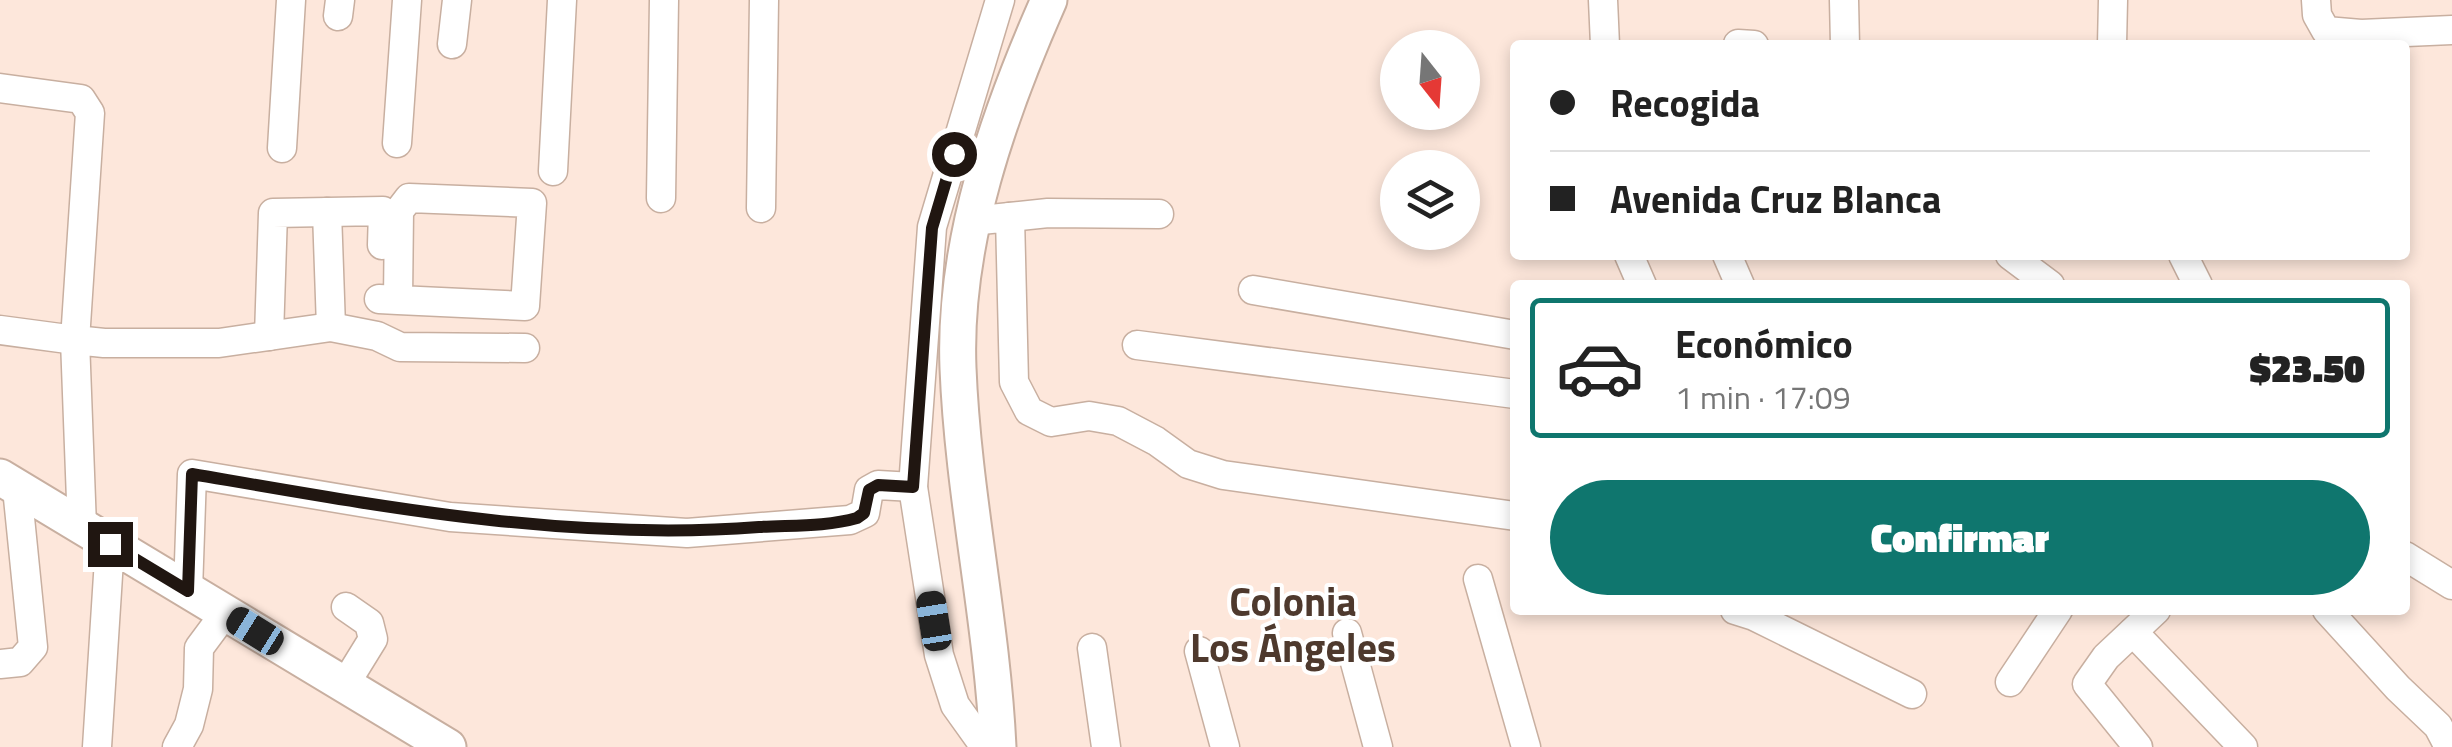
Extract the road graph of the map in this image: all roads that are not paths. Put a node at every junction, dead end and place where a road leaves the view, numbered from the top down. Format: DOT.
graph roads {
  1 [pos="291,0"];
  2 [pos="407,0"];
  3 [pos="458,0"];
  4 [pos="562,0"];
  5 [pos="664,0"];
  6 [pos="764,0"];
  7 [pos="1000,0"];
  8 [pos="1049,0"];
  9 [pos="1602,0"];
  10 [pos="1844,0"];
  11 [pos="2112,0"];
  12 [pos="2316,0"];
  13 [pos="2452,30"];
  14 [pos="1604,40"];
  15 [pos="1845,40"];
  16 [pos="2112,40"];
  17 [pos="452,44"];
  18 [pos="0,88"];
  19 [pos="398,142"];
  20 [pos="282,148"];
  21 [pos="553,171"];
  22 [pos="661,198"];
  23 [pos="761,208"];
  24 [pos="327,212"];
  25 [pos="1159,214"];
  26 [pos="1010,217"];
  27 [pos="972,227"];
  28 [pos="2017,260"];
  29 [pos="2043,280"];
  30 [pos="1253,290"];
  31 [pos="388,299"];
  32 [pos="332,327"];
  33 [pos="0,330"];
  34 [pos="1510,334"];
  35 [pos="269,336"];
  36 [pos="378,336"];
  37 [pos="76,340"];
  38 [pos="1137,345"];
  39 [pos="526,348"];
  40 [pos="1510,393"];
  41 [pos="8,483"];
  42 [pos="913,487"];
  43 [pos="1510,515"];
  44 [pos="96,535"];
  45 [pos="2410,559"];
  46 [pos="1478,579"];
  47 [pos="2452,585"];
  48 [pos="188,591"];
  49 [pos="346,607"];
  50 [pos="225,613"];
  51 [pos="1754,615"];
  52 [pos="2055,615"];
  53 [pos="2331,615"];
  54 [pos="2145,617"];
  55 [pos="1347,633"];
  56 [pos="1092,648"];
  57 [pos="1200,651"];
  58 [pos="0,664"];
  59 [pos="2010,682"];
  60 [pos="344,686"];
  61 [pos="1912,694"];
  62 [pos="955,705"];
  63 [pos="97,747"];
  64 [pos="177,747"];
  65 [pos="448,747"];
  66 [pos="954,747"];
  67 [pos="984,747"];
  68 [pos="998,747"];
  69 [pos="1106,747"];
  70 [pos="1226,747"];
  71 [pos="1378,747"];
  72 [pos="1526,747"];
  73 [pos="2138,747"];
  74 [pos="2243,747"];
  75 [pos="2449,747"];
  1 -- 20 [label="street"];
  2 -- 19 [label="street"];
  3 -- 17 [label="street"];
  4 -- 21 [label="street"];
  5 -- 22 [label="street"];
  6 -- 23 [label="street"];
  7 -- 42 [label="street"];
  8 -- 27 [label="main road"];
  9 -- 14 [label="street"];
  10 -- 15 [label="street"];
  11 -- 16 [label="street"];
  12 -- 13 [label="street"];
  18 -- 37 [label="street"];
  24 -- 31 [label="street"];
  24 -- 32 [label="street"];
  24 -- 35 [label="street"];
  25 -- 26 [label="street"];
  26 -- 27 [label="street"];
  26 -- 43 [label="street"];
  27 -- 68 [label="main road"];
  28 -- 29 [label="street"];
  30 -- 34 [label="street"];
  31 -- 31 [label="street"];
  31 -- 36 [label="street"];
  32 -- 35 [label="street"];
  32 -- 36 [label="street"];
  33 -- 37 [label="street"];
  35 -- 37 [label="street"];
  36 -- 39 [label="street"];
  37 -- 44 [label="street"];
  38 -- 40 [label="street"];
  41 -- 44 [label="main road"];
  41 -- 58 [label="street"];
  42 -- 48 [label="street"];
  42 -- 62 [label="street"];
  44 -- 48 [label="main road"];
  44 -- 63 [label="street"];
  45 -- 47 [label="street"];
  46 -- 72 [label="street"];
  48 -- 50 [label="main road"];
  49 -- 60 [label="street"];
  50 -- 60 [label="main road"];
  50 -- 64 [label="street"];
  51 -- 61 [label="street"];
  52 -- 59 [label="street"];
  53 -- 75 [label="street"];
  54 -- 73 [label="street"];
  54 -- 74 [label="street"];
  55 -- 71 [label="street"];
  56 -- 69 [label="street"];
  57 -- 70 [label="street"];
  60 -- 65 [label="main road"];
  62 -- 66 [label="street"];
  62 -- 67 [label="street"];
}
